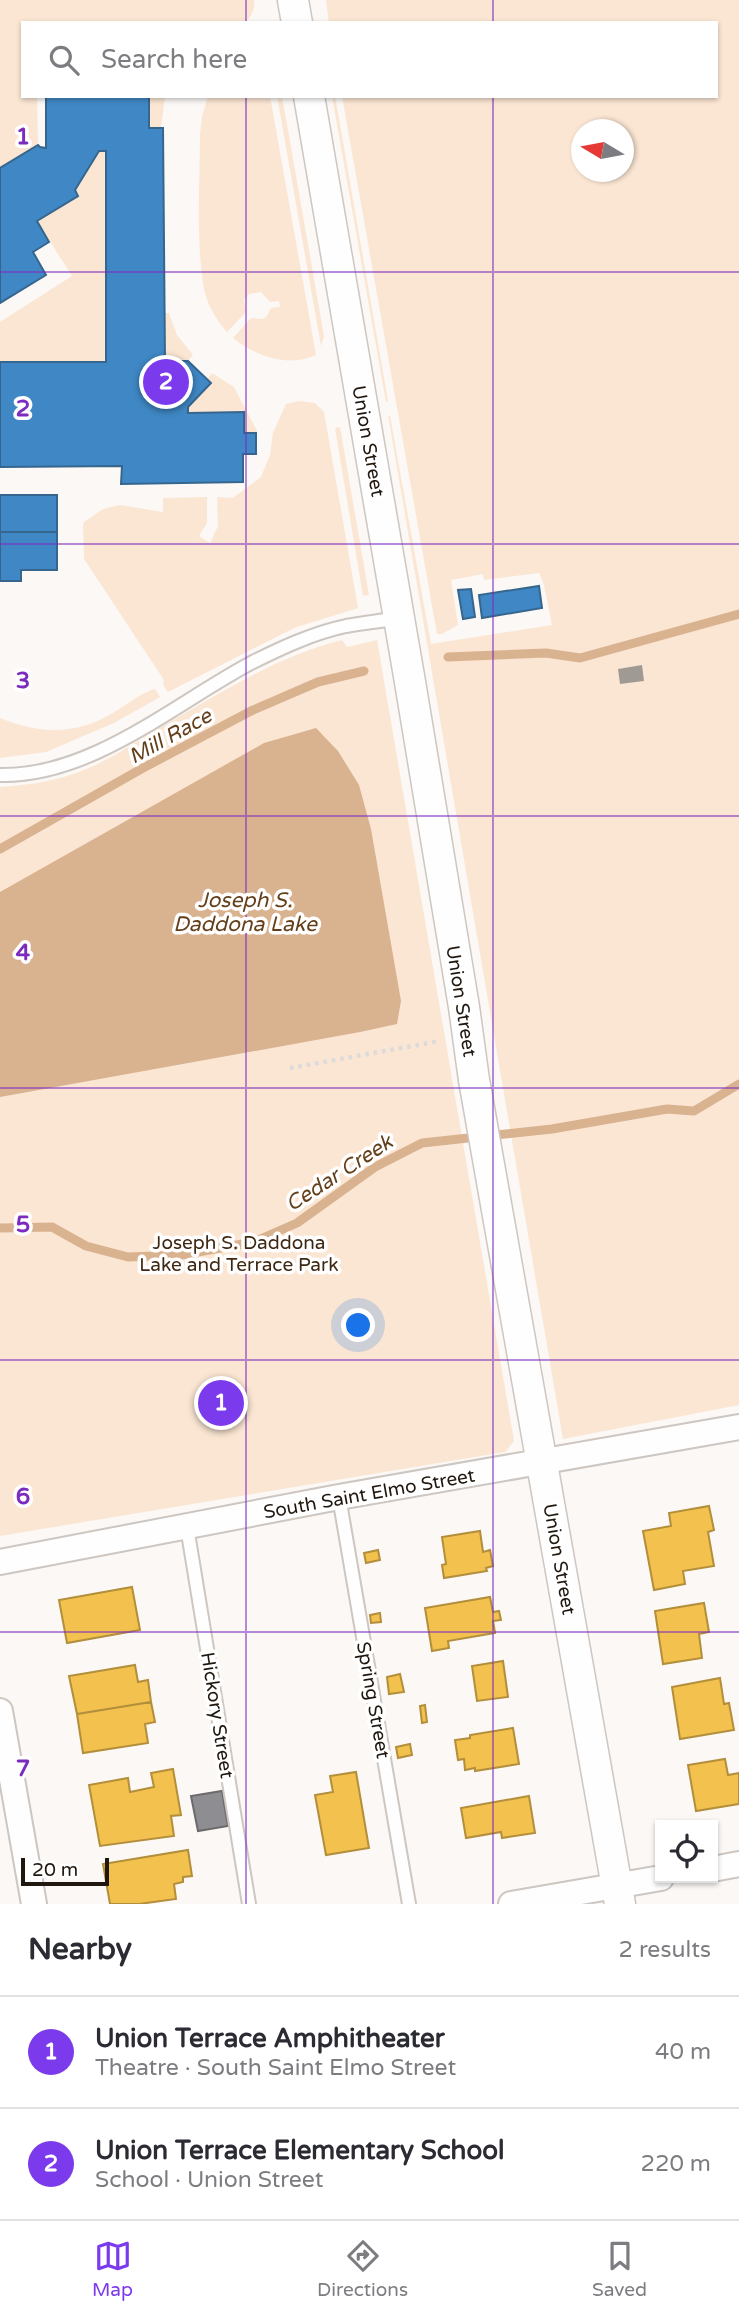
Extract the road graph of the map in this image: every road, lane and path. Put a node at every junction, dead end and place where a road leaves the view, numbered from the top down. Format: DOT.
graph roads {
  1 [pos="293,0"];
  2 [pos="297,21"];
  3 [pos="309,98"];
  4 [pos="399,618"];
  5 [pos="0,775"];
  6 [pos="422,1044"];
  7 [pos="290,1068"];
  8 [pos="739,1427"];
  9 [pos="543,1461"];
  10 [pos="339,1497"];
  11 [pos="187,1527"];
  12 [pos="0,1562"];
  13 [pos="0,1711"];
  14 [pos="739,1864"];
  15 [pos="718,1868"];
  16 [pos="655,1880"];
  17 [pos="619,1895"];
  18 [pos="34,1904"];
  19 [pos="249,1904"];
  20 [pos="409,1904"];
  21 [pos="511,1904"];
  1 -- 2 [label="street"];
  3 -- 4 [label="street, Union Street"];
  4 -- 5 [label="lane"];
  4 -- 9 [label="street, Union Street"];
  6 -- 7 [label="path"];
  8 -- 9 [label="street, South Saint Elmo Street"];
  9 -- 10 [label="street, South Saint Elmo Street"];
  9 -- 17 [label="street, Union Street"];
  10 -- 11 [label="street, South Saint Elmo Street"];
  10 -- 20 [label="lane, Spring Street"];
  11 -- 12 [label="street, South Saint Elmo Street"];
  11 -- 19 [label="lane, Hickory Street"];
  13 -- 18 [label="street"];
  14 -- 15 [label="street"];
  16 -- 17 [label="street"];
  17 -- 21 [label="street"];
}
